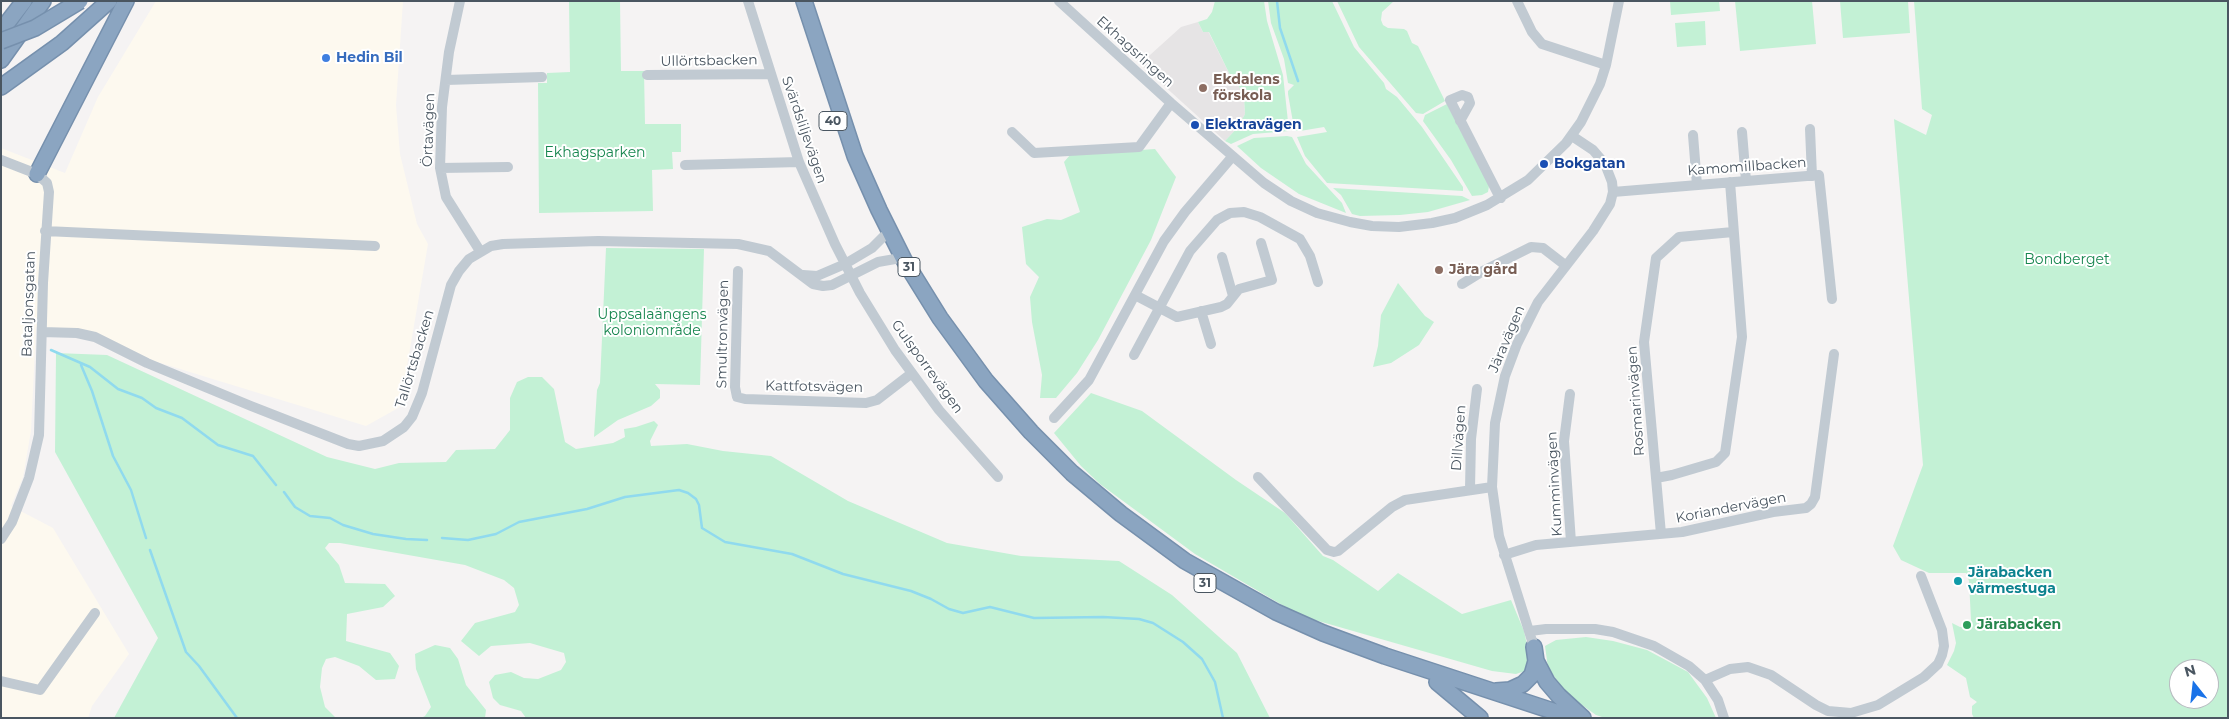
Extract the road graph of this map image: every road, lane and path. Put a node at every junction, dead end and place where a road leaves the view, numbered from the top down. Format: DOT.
graph roads {
  1 [pos="24,1"];
  2 [pos="43,1"];
  3 [pos="80,1"];
  4 [pos="109,1"];
  5 [pos="126,1"];
  6 [pos="460,1"];
  7 [pos="748,1"];
  8 [pos="795,1"];
  9 [pos="804,1"];
  10 [pos="1059,1"];
  11 [pos="1517,1"];
  12 [pos="1619,1"];
  13 [pos="1,31"];
  14 [pos="1,40"];
  15 [pos="1,60"];
  16 [pos="1606,65"];
  17 [pos="771,74"];
  18 [pos="647,75"];
  19 [pos="542,77"];
  20 [pos="446,80"];
  21 [pos="1,87"];
  22 [pos="1171,103"];
  23 [pos="1460,121"];
  24 [pos="1810,129"];
  25 [pos="1012,132"];
  26 [pos="1742,132"];
  27 [pos="1693,135"];
  28 [pos="1572,136"];
  29 [pos="1232,157"];
  30 [pos="1,160"];
  31 [pos="799,162"];
  32 [pos="685,164"];
  33 [pos="508,167"];
  34 [pos="440,168"];
  35 [pos="37,174"];
  36 [pos="1812,176"];
  37 [pos="1746,181"];
  38 [pos="1730,182"];
  39 [pos="1697,185"];
  40 [pos="1613,192"];
  41 [pos="1501,198"];
  42 [pos="45,231"];
  43 [pos="1734,232"];
  44 [pos="883,237"];
  45 [pos="1261,243"];
  46 [pos="374,246"];
  47 [pos="480,251"];
  48 [pos="1222,257"];
  49 [pos="895,259"];
  50 [pos="845,264"];
  51 [pos="1565,265"];
  52 [pos="738,270"];
  53 [pos="802,275"];
  54 [pos="851,275"];
  55 [pos="1318,282"];
  56 [pos="1462,284"];
  57 [pos="1135,295"];
  58 [pos="1233,296"];
  59 [pos="1832,299"];
  60 [pos="1158,308"];
  61 [pos="1202,311"];
  62 [pos="42,332"];
  63 [pos="1210,344"];
  64 [pos="1834,354"];
  65 [pos="1134,355"];
  66 [pos="912,374"];
  67 [pos="1477,389"];
  68 [pos="1570,394"];
  69 [pos="738,397"];
  70 [pos="1054,418"];
  71 [pos="998,478"];
  72 [pos="1258,478"];
  73 [pos="1656,478"];
  74 [pos="1492,488"];
  75 [pos="1470,489"];
  76 [pos="1661,534"];
  77 [pos="1,540"];
  78 [pos="1571,542"];
  79 [pos="1504,555"];
  80 [pos="1920,576"];
  81 [pos="95,613"];
  82 [pos="1530,631"];
  83 [pos="1535,654"];
  84 [pos="1705,680"];
  85 [pos="1,681"];
  86 [pos="1437,682"];
  87 [pos="1493,691"];
  88 [pos="1480,718"];
  89 [pos="1546,718"];
  90 [pos="1574,718"];
  91 [pos="1583,718"];
  92 [pos="1724,718"];
  1 -- 13 [label="highway"];
  2 -- 15 [label="highway"];
  3 -- 14 [label="highway, bridge"];
  4 -- 21 [label="highway"];
  5 -- 35 [label="highway"];
  6 -- 20 [label="street, Örtavägen"];
  7 -- 17 [label="street, Svärdsliljevägen"];
  8 -- 44 [label="highway, 40"];
  9 -- 87 [label="highway, 31"];
  10 -- 22 [label="street, Ekhagsringen"];
  11 -- 16 [label="street"];
  12 -- 16 [label="street, Ekhagsringen"];
  16 -- 28 [label="street, Ekhagsringen"];
  17 -- 18 [label="street, Ullörtsbacken"];
  17 -- 31 [label="street, Svärdsliljevägen"];
  19 -- 20 [label="street"];
  20 -- 34 [label="street, Örtavägen"];
  22 -- 25 [label="street, Ekhagsringen"];
  22 -- 29 [label="street, Ekhagsringen"];
  23 -- 41 [label="street"];
  24 -- 36 [label="street"];
  26 -- 37 [label="street"];
  27 -- 39 [label="street"];
  28 -- 40 [label="street"];
  28 -- 41 [label="street, Ekhagsringen"];
  29 -- 41 [label="street, Ekhagsringen"];
  29 -- 57 [label="street"];
  30 -- 35 [label="street"];
  31 -- 32 [label="street"];
  31 -- 50 [label="street, Svärdsliljevägen"];
  33 -- 34 [label="street"];
  34 -- 47 [label="street, Örtavägen"];
  35 -- 42 [label="street, Bataljonsgatan"];
  36 -- 37 [label="street, Kamomillbacken"];
  36 -- 59 [label="street, Kamomillbacken"];
  37 -- 38 [label="street, Kamomillbacken"];
  38 -- 39 [label="street, Kamomillbacken"];
  38 -- 43 [label="street"];
  39 -- 40 [label="street, Kamomillbacken"];
  40 -- 51 [label="street, Järavägen"];
  42 -- 46 [label="street"];
  42 -- 62 [label="street, Bataljonsgatan"];
  43 -- 73 [label="street"];
  43 -- 73 [label="street, Rosmarinvägen"];
  44 -- 49 [label="highway, 31"];
  44 -- 50 [label="street"];
  45 -- 58 [label="street"];
  47 -- 53 [label="street, Tallörtsbacken"];
  47 -- 62 [label="street, Tallörtsbacken"];
  48 -- 58 [label="street"];
  49 -- 54 [label="street, Tallörtsbacken"];
  49 -- 86 [label="highway, 31"];
  50 -- 53 [label="street"];
  50 -- 54 [label="street, Gulsporrevägen"];
  51 -- 56 [label="street"];
  51 -- 74 [label="street, Järavägen"];
  52 -- 69 [label="street, Smultronvägen"];
  53 -- 54 [label="street, Tallörtsbacken"];
  54 -- 66 [label="street, Gulsporrevägen"];
  55 -- 60 [label="street"];
  57 -- 60 [label="street"];
  57 -- 70 [label="street"];
  58 -- 61 [label="street"];
  60 -- 61 [label="street"];
  60 -- 65 [label="street"];
  61 -- 63 [label="street"];
  62 -- 77 [label="street, Bataljonsgatan"];
  64 -- 76 [label="street, Koriandervägen"];
  66 -- 69 [label="street, Kattfotsvägen"];
  66 -- 71 [label="street, Gulsporrevägen"];
  67 -- 75 [label="street, Dillvägen"];
  68 -- 78 [label="street, Kumminvägen"];
  72 -- 75 [label="street"];
  73 -- 76 [label="street, Rosmarinvägen"];
  74 -- 75 [label="street"];
  74 -- 79 [label="street, Järavägen"];
  76 -- 78 [label="street, Koriandervägen"];
  78 -- 79 [label="street, Koriandervägen"];
  79 -- 82 [label="street, Järavägen"];
  80 -- 84 [label="street"];
  81 -- 85 [label="street"];
  82 -- 83 [label="street, Järavägen"];
  82 -- 84 [label="street"];
  83 -- 87 [label="highway"];
  83 -- 91 [label="highway"];
  84 -- 92 [label="street"];
  86 -- 88 [label="highway"];
  86 -- 89 [label="highway, 31"];
  87 -- 90 [label="highway, 31"];
}
